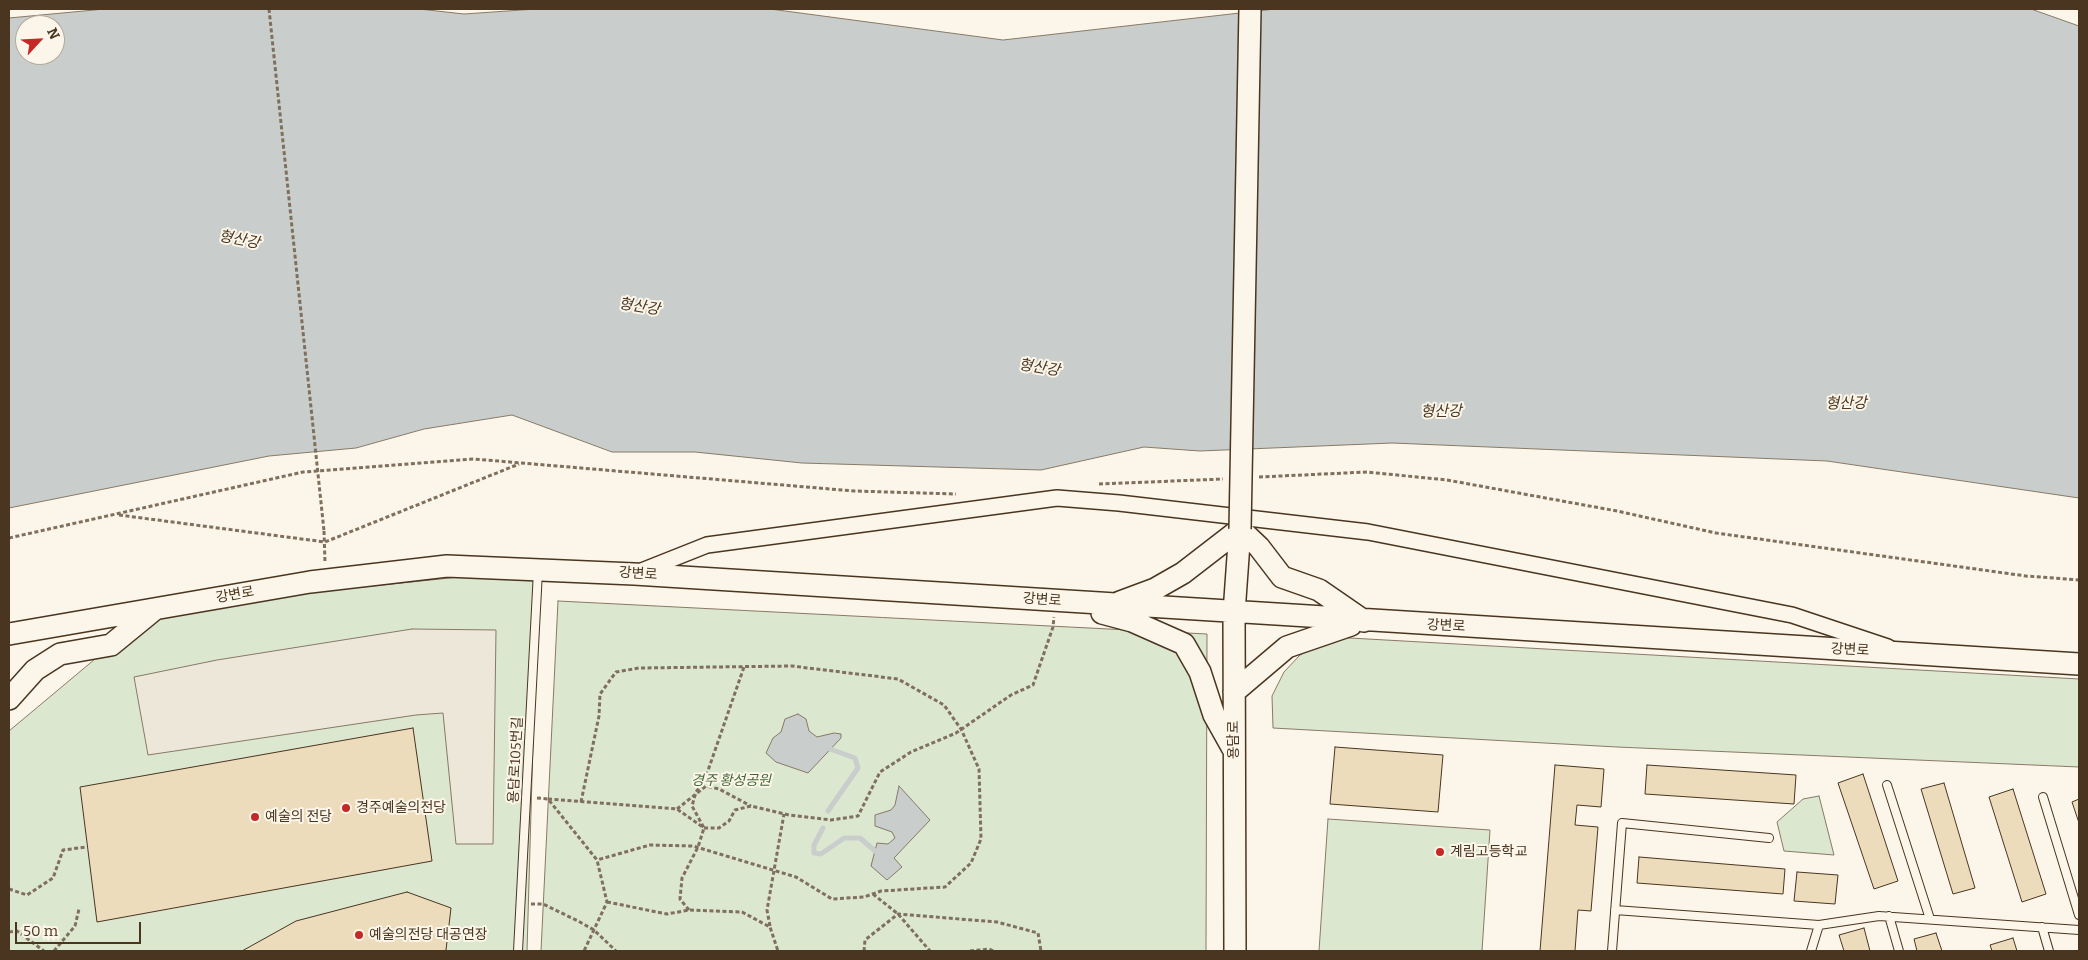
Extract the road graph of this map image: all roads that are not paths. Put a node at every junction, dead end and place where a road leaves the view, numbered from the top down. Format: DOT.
graph roads {
  1 [pos="1250,9"];
  2 [pos="1240,529"];
  3 [pos="538,569"];
  4 [pos="634,574"];
  5 [pos="1059,601"];
  6 [pos="1112,605"];
  7 [pos="156,608"];
  8 [pos="1234,613"];
  9 [pos="1364,621"];
  10 [pos="9,634"];
  11 [pos="1908,654"];
  12 [pos="2079,664"];
  13 [pos="1234,692"];
  14 [pos="9,699"];
  15 [pos="1234,752"];
  16 [pos="1886,785"];
  17 [pos="2043,797"];
  18 [pos="1769,838"];
  19 [pos="1615,910"];
  20 [pos="2079,915"];
  21 [pos="1889,916"];
  22 [pos="1930,919"];
  23 [pos="1819,925"];
  24 [pos="2042,927"];
  25 [pos="2079,930"];
  26 [pos="518,951"];
  27 [pos="1235,951"];
  28 [pos="1612,951"];
  29 [pos="1811,951"];
  30 [pos="1899,951"];
  31 [pos="2049,951"];
  1 -- 2 [label="street, 용담로, bridge"];
  2 -- 6 [label="street"];
  2 -- 8 [label="street, 용담로"];
  2 -- 9 [label="street"];
  3 -- 4 [label="street, 강변로"];
  3 -- 7 [label="street, 강변로"];
  3 -- 26 [label="lane, 용담로105번길"];
  4 -- 5 [label="street, 강변로"];
  4 -- 11 [label="street"];
  5 -- 6 [label="street, 강변로"];
  5 -- 15 [label="street"];
  6 -- 8 [label="street, 강변로"];
  7 -- 10 [label="street, 강변로"];
  7 -- 14 [label="street"];
  8 -- 9 [label="street, 강변로"];
  8 -- 13 [label="street, 용담로"];
  9 -- 11 [label="street, 강변로"];
  9 -- 13 [label="street"];
  11 -- 12 [label="street, 강변로"];
  13 -- 15 [label="street, 용담로"];
  15 -- 27 [label="street, 용담로"];
  16 -- 22 [label="lane"];
  17 -- 20 [label="lane"];
  18 -- 19 [label="lane"];
  19 -- 23 [label="lane"];
  19 -- 28 [label="lane"];
  21 -- 22 [label="lane"];
  21 -- 23 [label="lane"];
  21 -- 30 [label="lane"];
  22 -- 24 [label="lane"];
  23 -- 29 [label="lane"];
  24 -- 25 [label="lane"];
  24 -- 31 [label="lane"];
}
